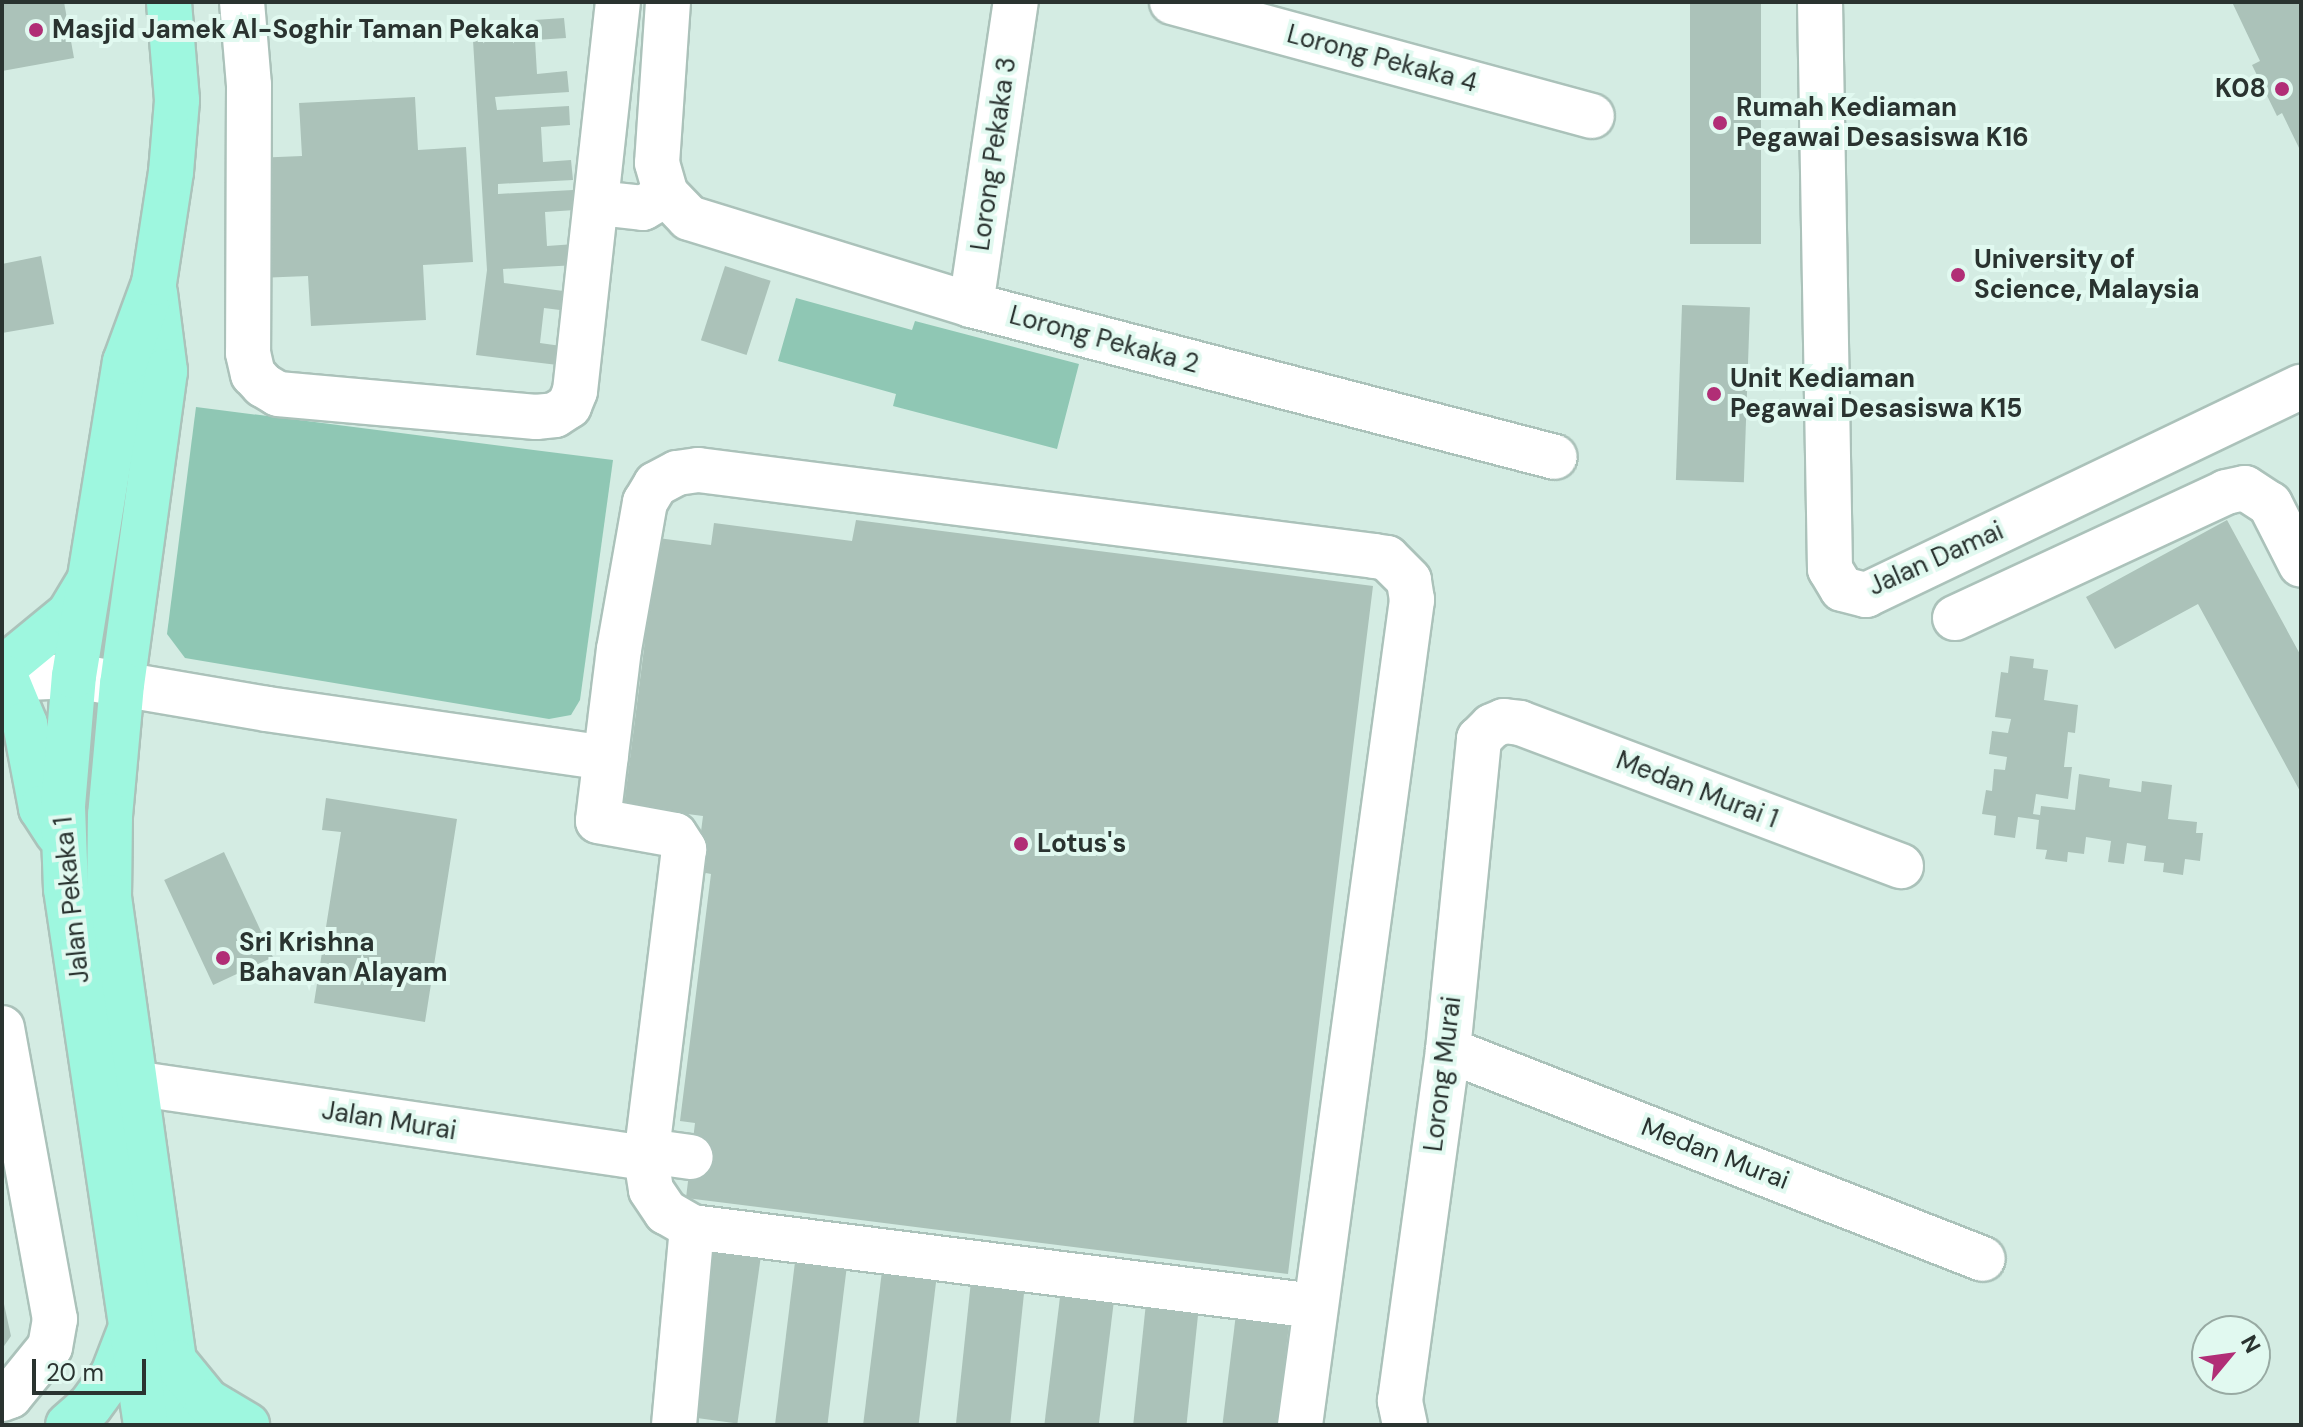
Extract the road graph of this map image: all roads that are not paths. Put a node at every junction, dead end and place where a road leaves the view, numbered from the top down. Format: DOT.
graph roads {
  1 [pos="169,2"];
  2 [pos="242,2"];
  3 [pos="618,2"];
  4 [pos="668,2"];
  5 [pos="1016,2"];
  6 [pos="1172,2"];
  7 [pos="1820,2"];
  8 [pos="1592,116"];
  9 [pos="666,194"];
  10 [pos="598,203"];
  11 [pos="154,283"];
  12 [pos="971,305"];
  13 [pos="2299,394"];
  14 [pos="1555,457"];
  15 [pos="2301,565"];
  16 [pos="89,581"];
  17 [pos="1955,618"];
  18 [pos="3,675"];
  19 [pos="74,676"];
  20 [pos="122,684"];
  21 [pos="1492,726"];
  22 [pos="605,758"];
  23 [pos="63,842"];
  24 [pos="1901,866"];
  25 [pos="2,1028"];
  26 [pos="1448,1050"];
  27 [pos="133,1083"];
  28 [pos="646,1155"];
  29 [pos="691,1157"];
  30 [pos="692,1227"];
  31 [pos="1983,1259"];
  32 [pos="1314,1306"];
  33 [pos="130,1330"];
  34 [pos="175,1362"];
  35 [pos="2,1399"];
  36 [pos="68,1425"];
  37 [pos="146,1425"];
  38 [pos="183,1425"];
  39 [pos="247,1425"];
  40 [pos="674,1425"];
  41 [pos="1300,1425"];
  42 [pos="1405,1425"];
  1 -- 11 [label="main road, Jalan Pekaka 1"];
  2 -- 10 [label="street"];
  3 -- 10 [label="street"];
  4 -- 9 [label="street"];
  5 -- 12 [label="street, Lorong Pekaka 3"];
  6 -- 8 [label="street, Lorong Pekaka 4"];
  7 -- 13 [label="street, Jalan Damai"];
  9 -- 10 [label="street"];
  9 -- 12 [label="street, Lorong Pekaka 2"];
  11 -- 16 [label="main road, Jalan Pekaka 1"];
  11 -- 20 [label="main road, Jalan Pekaka 1"];
  12 -- 14 [label="street, Lorong Pekaka 2"];
  15 -- 17 [label="street"];
  16 -- 18 [label="main road"];
  16 -- 19 [label="main road, Jalan Pekaka 1"];
  18 -- 19 [label="street"];
  18 -- 23 [label="main road"];
  19 -- 20 [label="street"];
  19 -- 23 [label="main road, Jalan Pekaka 1"];
  20 -- 22 [label="street"];
  20 -- 27 [label="main road, Jalan Pekaka 1"];
  21 -- 24 [label="street, Medan Murai 1"];
  21 -- 26 [label="street, Lorong Murai"];
  22 -- 28 [label="street"];
  22 -- 32 [label="street"];
  23 -- 33 [label="main road, Jalan Pekaka 1"];
  25 -- 35 [label="street"];
  26 -- 31 [label="street, Medan Murai"];
  26 -- 42 [label="street, Lorong Murai"];
  27 -- 28 [label="street, Jalan Murai"];
  27 -- 34 [label="main road, Jalan Pekaka 1"];
  28 -- 29 [label="street, Jalan Murai"];
  28 -- 30 [label="street"];
  30 -- 32 [label="street"];
  30 -- 40 [label="street"];
  32 -- 41 [label="street"];
  33 -- 36 [label="main road"];
  33 -- 37 [label="main road, Jalan Pekaka 1"];
  34 -- 38 [label="main road, Jalan Pekaka 1"];
  34 -- 39 [label="main road"];
}
